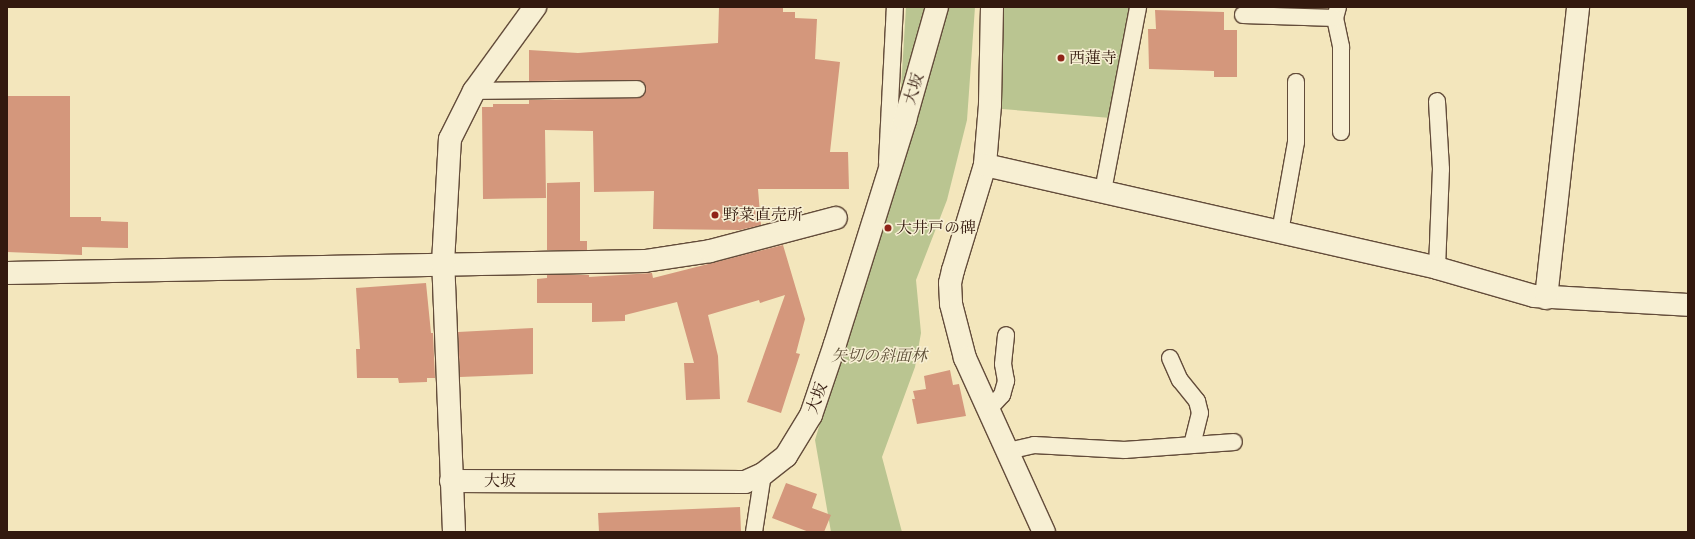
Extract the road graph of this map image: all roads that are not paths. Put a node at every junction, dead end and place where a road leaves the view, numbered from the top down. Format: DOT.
graph roads {
  1 [pos="535,7"];
  2 [pos="895,7"];
  3 [pos="937,7"];
  4 [pos="992,7"];
  5 [pos="1138,7"];
  6 [pos="1578,7"];
  7 [pos="1336,13"];
  8 [pos="1243,15"];
  9 [pos="1296,82"];
  10 [pos="637,89"];
  11 [pos="474,91"];
  12 [pos="1437,101"];
  13 [pos="1342,132"];
  14 [pos="985,164"];
  15 [pos="887,177"];
  16 [pos="1103,191"];
  17 [pos="836,218"];
  18 [pos="1280,232"];
  19 [pos="444,263"];
  20 [pos="1437,268"];
  21 [pos="7,273"];
  22 [pos="1546,298"];
  23 [pos="1688,305"];
  24 [pos="1006,334"];
  25 [pos="1170,358"];
  26 [pos="988,410"];
  27 [pos="1234,442"];
  28 [pos="1192,445"];
  29 [pos="1008,451"];
  30 [pos="763,474"];
  31 [pos="451,481"];
  32 [pos="454,532"];
  33 [pos="754,532"];
  34 [pos="1044,532"];
  1 -- 11 [label="street"];
  2 -- 15 [label="lane"];
  3 -- 15 [label="street, 大坂"];
  4 -- 14 [label="street"];
  5 -- 16 [label="lane"];
  6 -- 22 [label="street"];
  7 -- 8 [label="lane"];
  7 -- 13 [label="lane"];
  9 -- 18 [label="lane"];
  10 -- 11 [label="lane"];
  11 -- 19 [label="street"];
  12 -- 20 [label="lane"];
  14 -- 16 [label="street"];
  14 -- 26 [label="street"];
  15 -- 30 [label="street, 大坂"];
  16 -- 18 [label="street"];
  17 -- 19 [label="street"];
  18 -- 20 [label="street"];
  19 -- 21 [label="street"];
  19 -- 31 [label="street"];
  20 -- 22 [label="street"];
  22 -- 23 [label="street"];
  24 -- 26 [label="lane"];
  25 -- 28 [label="lane"];
  26 -- 29 [label="street"];
  27 -- 28 [label="lane"];
  28 -- 29 [label="lane"];
  29 -- 34 [label="street"];
  30 -- 31 [label="street, 大坂"];
  30 -- 33 [label="lane"];
  31 -- 32 [label="street"];
}
